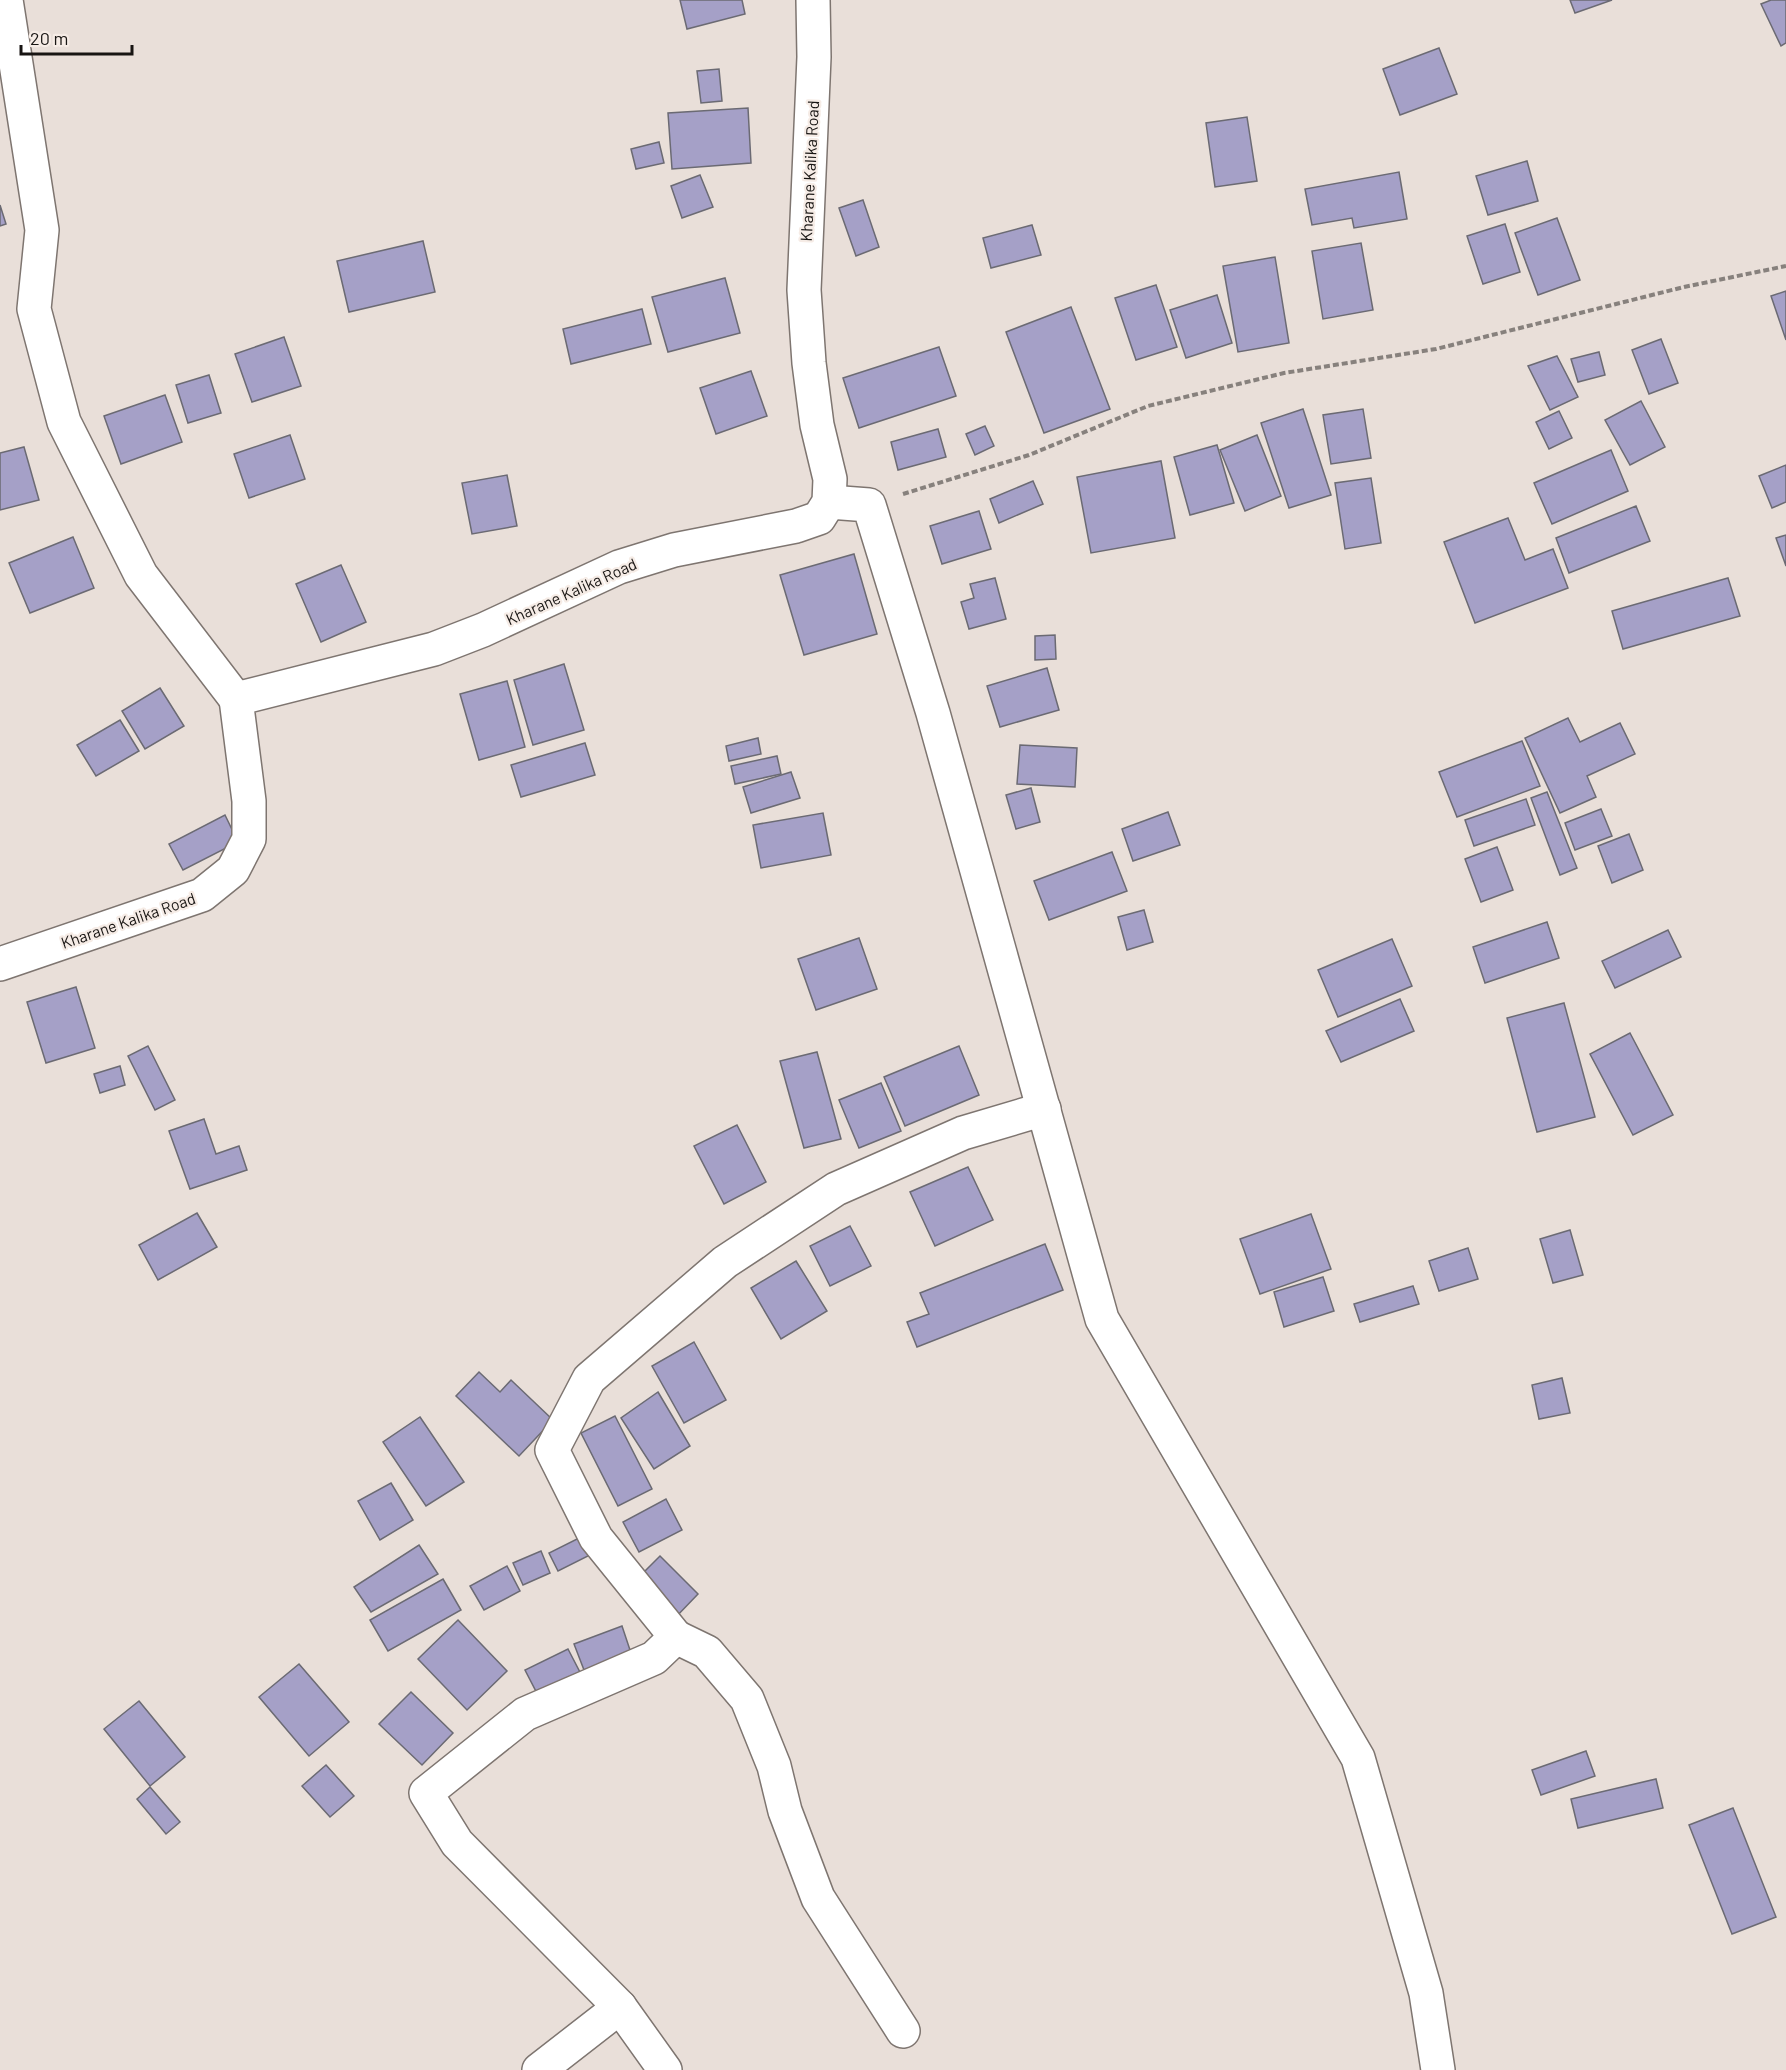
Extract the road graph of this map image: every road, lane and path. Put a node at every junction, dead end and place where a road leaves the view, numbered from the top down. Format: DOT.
graph roads {
  1 [pos="6,0"];
  2 [pos="813,0"];
  3 [pos="1786,266"];
  4 [pos="829,502"];
  5 [pos="869,505"];
  6 [pos="236,699"];
  7 [pos="0,964"];
  8 [pos="1044,1109"];
  9 [pos="676,1637"];
  10 [pos="620,2007"];
  11 [pos="903,2031"];
  12 [pos="539,2070"];
  13 [pos="665,2070"];
  14 [pos="1438,2070"];
  1 -- 6 [label="street"];
  2 -- 4 [label="street, Kharane Kalika Road"];
  3 -- 5 [label="path"];
  4 -- 5 [label="street"];
  4 -- 6 [label="street, Kharane Kalika Road"];
  5 -- 8 [label="street"];
  6 -- 7 [label="street, Kharane Kalika Road"];
  8 -- 9 [label="street"];
  8 -- 14 [label="street"];
  9 -- 10 [label="street"];
  9 -- 11 [label="street"];
  10 -- 12 [label="street"];
  10 -- 13 [label="street"];
}
